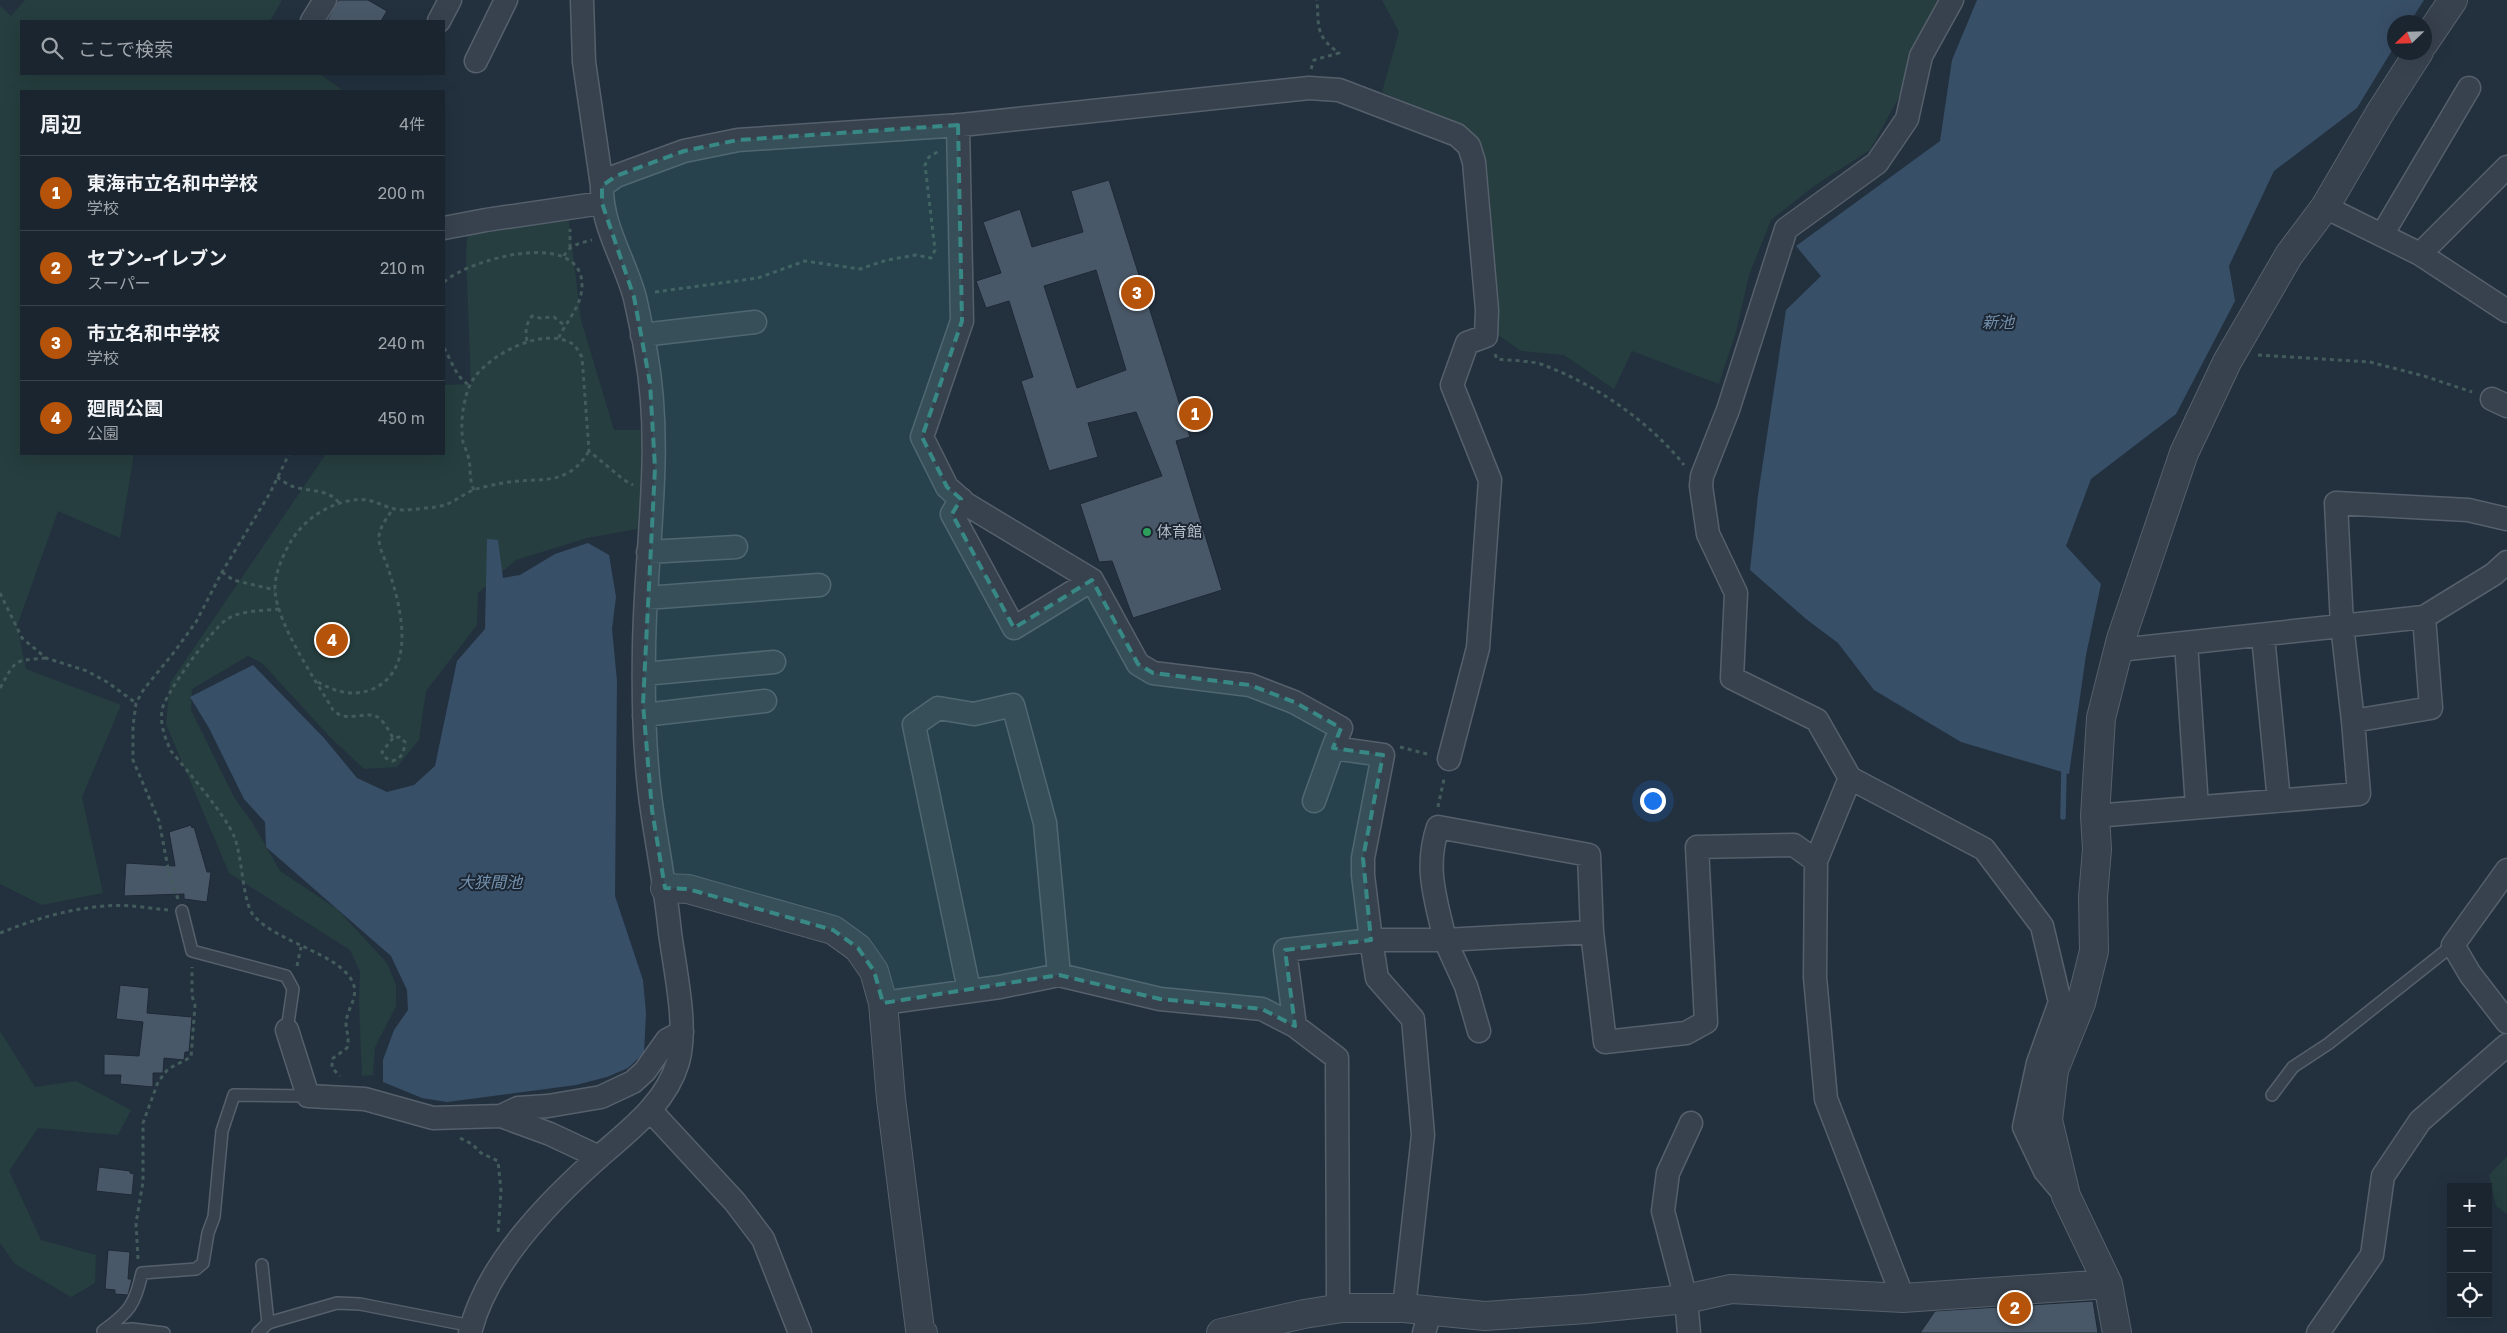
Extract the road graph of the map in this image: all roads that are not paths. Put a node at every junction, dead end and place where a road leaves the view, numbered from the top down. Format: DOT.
graph roads {
  1 [pos="325,0"];
  2 [pos="450,0"];
  3 [pos="506,0"];
  4 [pos="582,0"];
  5 [pos="1952,0"];
  6 [pos="2453,0"];
  7 [pos="313,20"];
  8 [pos="440,20"];
  9 [pos="2432,31"];
  10 [pos="2413,60"];
  11 [pos="476,61"];
  12 [pos="2469,88"];
  13 [pos="958,135"];
  14 [pos="2507,167"];
  15 [pos="602,194"];
  16 [pos="2325,207"];
  17 [pos="445,228"];
  18 [pos="2382,235"];
  19 [pos="2420,254"];
  20 [pos="2507,311"];
  21 [pos="755,322"];
  22 [pos="642,335"];
  23 [pos="961,499"];
  24 [pos="2507,519"];
  25 [pos="736,547"];
  26 [pos="648,552"];
  27 [pos="2507,562"];
  28 [pos="1092,580"];
  29 [pos="819,585"];
  30 [pos="646,598"];
  31 [pos="2424,618"];
  32 [pos="2342,625"];
  33 [pos="2263,636"];
  34 [pos="2186,643"];
  35 [pos="2118,650"];
  36 [pos="774,662"];
  37 [pos="644,674"];
  38 [pos="765,701"];
  39 [pos="644,715"];
  40 [pos="2353,721"];
  41 [pos="1333,748"];
  42 [pos="1449,759"];
  43 [pos="1850,778"];
  44 [pos="1314,801"];
  45 [pos="2279,801"];
  46 [pos="2197,807"];
  47 [pos="2094,816"];
  48 [pos="1816,861"];
  49 [pos="2507,870"];
  50 [pos="665,888"];
  51 [pos="182,911"];
  52 [pos="1592,932"];
  53 [pos="1371,940"];
  54 [pos="1445,940"];
  55 [pos="2453,946"];
  56 [pos="1059,975"];
  57 [pos="969,990"];
  58 [pos="883,1003"];
  59 [pos="2507,1022"];
  60 [pos="1295,1026"];
  61 [pos="287,1030"];
  62 [pos="1479,1031"];
  63 [pos="682,1032"];
  64 [pos="2507,1045"];
  65 [pos="2272,1094"];
  66 [pos="308,1096"];
  67 [pos="650,1110"];
  68 [pos="501,1116"];
  69 [pos="1691,1123"];
  70 [pos="599,1157"];
  71 [pos="2066,1196"];
  72 [pos="262,1265"];
  73 [pos="2108,1284"];
  74 [pos="1903,1298"];
  75 [pos="1686,1299"];
  76 [pos="1342,1308"];
  77 [pos="1404,1308"];
  78 [pos="1427,1322"];
  79 [pos="268,1323"];
  80 [pos="471,1329"];
  81 [pos="101,1332"];
  82 [pos="164,1333"];
  83 [pos="258,1333"];
  84 [pos="800,1333"];
  85 [pos="922,1333"];
  86 [pos="1220,1333"];
  87 [pos="1689,1333"];
  88 [pos="2116,1333"];
  89 [pos="2318,1333"];
  1 -- 7 [label="street"];
  2 -- 8 [label="street"];
  3 -- 11 [label="street"];
  4 -- 15 [label="street"];
  5 -- 43 [label="street"];
  6 -- 9 [label="street"];
  10 -- 16 [label="street"];
  12 -- 18 [label="street"];
  13 -- 15 [label="street"];
  13 -- 23 [label="street"];
  13 -- 42 [label="street"];
  14 -- 19 [label="street"];
  15 -- 17 [label="street"];
  15 -- 22 [label="street"];
  16 -- 18 [label="street"];
  16 -- 35 [label="street"];
  18 -- 19 [label="street"];
  19 -- 20 [label="street"];
  21 -- 22 [label="street"];
  22 -- 26 [label="street"];
  23 -- 28 [label="street"];
  23 -- 28 [label="street"];
  24 -- 32 [label="street"];
  25 -- 26 [label="street"];
  26 -- 30 [label="street"];
  27 -- 31 [label="street"];
  28 -- 41 [label="street"];
  29 -- 30 [label="street"];
  30 -- 37 [label="street"];
  31 -- 32 [label="street"];
  31 -- 40 [label="street"];
  32 -- 33 [label="street"];
  32 -- 40 [label="street"];
  33 -- 34 [label="street"];
  33 -- 45 [label="street"];
  34 -- 35 [label="street"];
  34 -- 46 [label="street"];
  35 -- 47 [label="street"];
  36 -- 37 [label="street"];
  37 -- 39 [label="street"];
  38 -- 39 [label="street"];
  39 -- 50 [label="street"];
  40 -- 45 [label="street"];
  41 -- 44 [label="street"];
  41 -- 53 [label="street"];
  43 -- 48 [label="street"];
  43 -- 71 [label="street"];
  45 -- 46 [label="street"];
  46 -- 47 [label="street"];
  47 -- 71 [label="street"];
  48 -- 52 [label="street"];
  48 -- 74 [label="street"];
  49 -- 55 [label="street"];
  50 -- 58 [label="street"];
  50 -- 63 [label="street"];
  51 -- 61 [label="lane"];
  52 -- 54 [label="street"];
  52 -- 54 [label="street"];
  53 -- 54 [label="street"];
  53 -- 60 [label="street"];
  53 -- 77 [label="street"];
  54 -- 62 [label="street"];
  55 -- 59 [label="street"];
  55 -- 65 [label="lane"];
  56 -- 57 [label="street"];
  56 -- 57 [label="street"];
  56 -- 60 [label="street"];
  57 -- 58 [label="street"];
  58 -- 85 [label="street"];
  60 -- 76 [label="street"];
  61 -- 66 [label="street"];
  63 -- 67 [label="street"];
  63 -- 68 [label="street"];
  64 -- 89 [label="street"];
  66 -- 68 [label="street"];
  66 -- 81 [label="lane"];
  67 -- 70 [label="street"];
  67 -- 84 [label="street"];
  68 -- 70 [label="street"];
  69 -- 75 [label="street"];
  70 -- 80 [label="street"];
  71 -- 73 [label="street"];
  72 -- 79 [label="lane"];
  73 -- 74 [label="street"];
  73 -- 88 [label="street"];
  74 -- 75 [label="street"];
  75 -- 78 [label="street"];
  75 -- 87 [label="street"];
  76 -- 77 [label="street"];
  76 -- 86 [label="street"];
  77 -- 78 [label="street"];
  79 -- 80 [label="lane"];
  79 -- 83 [label="lane"];
  81 -- 82 [label="lane"];
}
